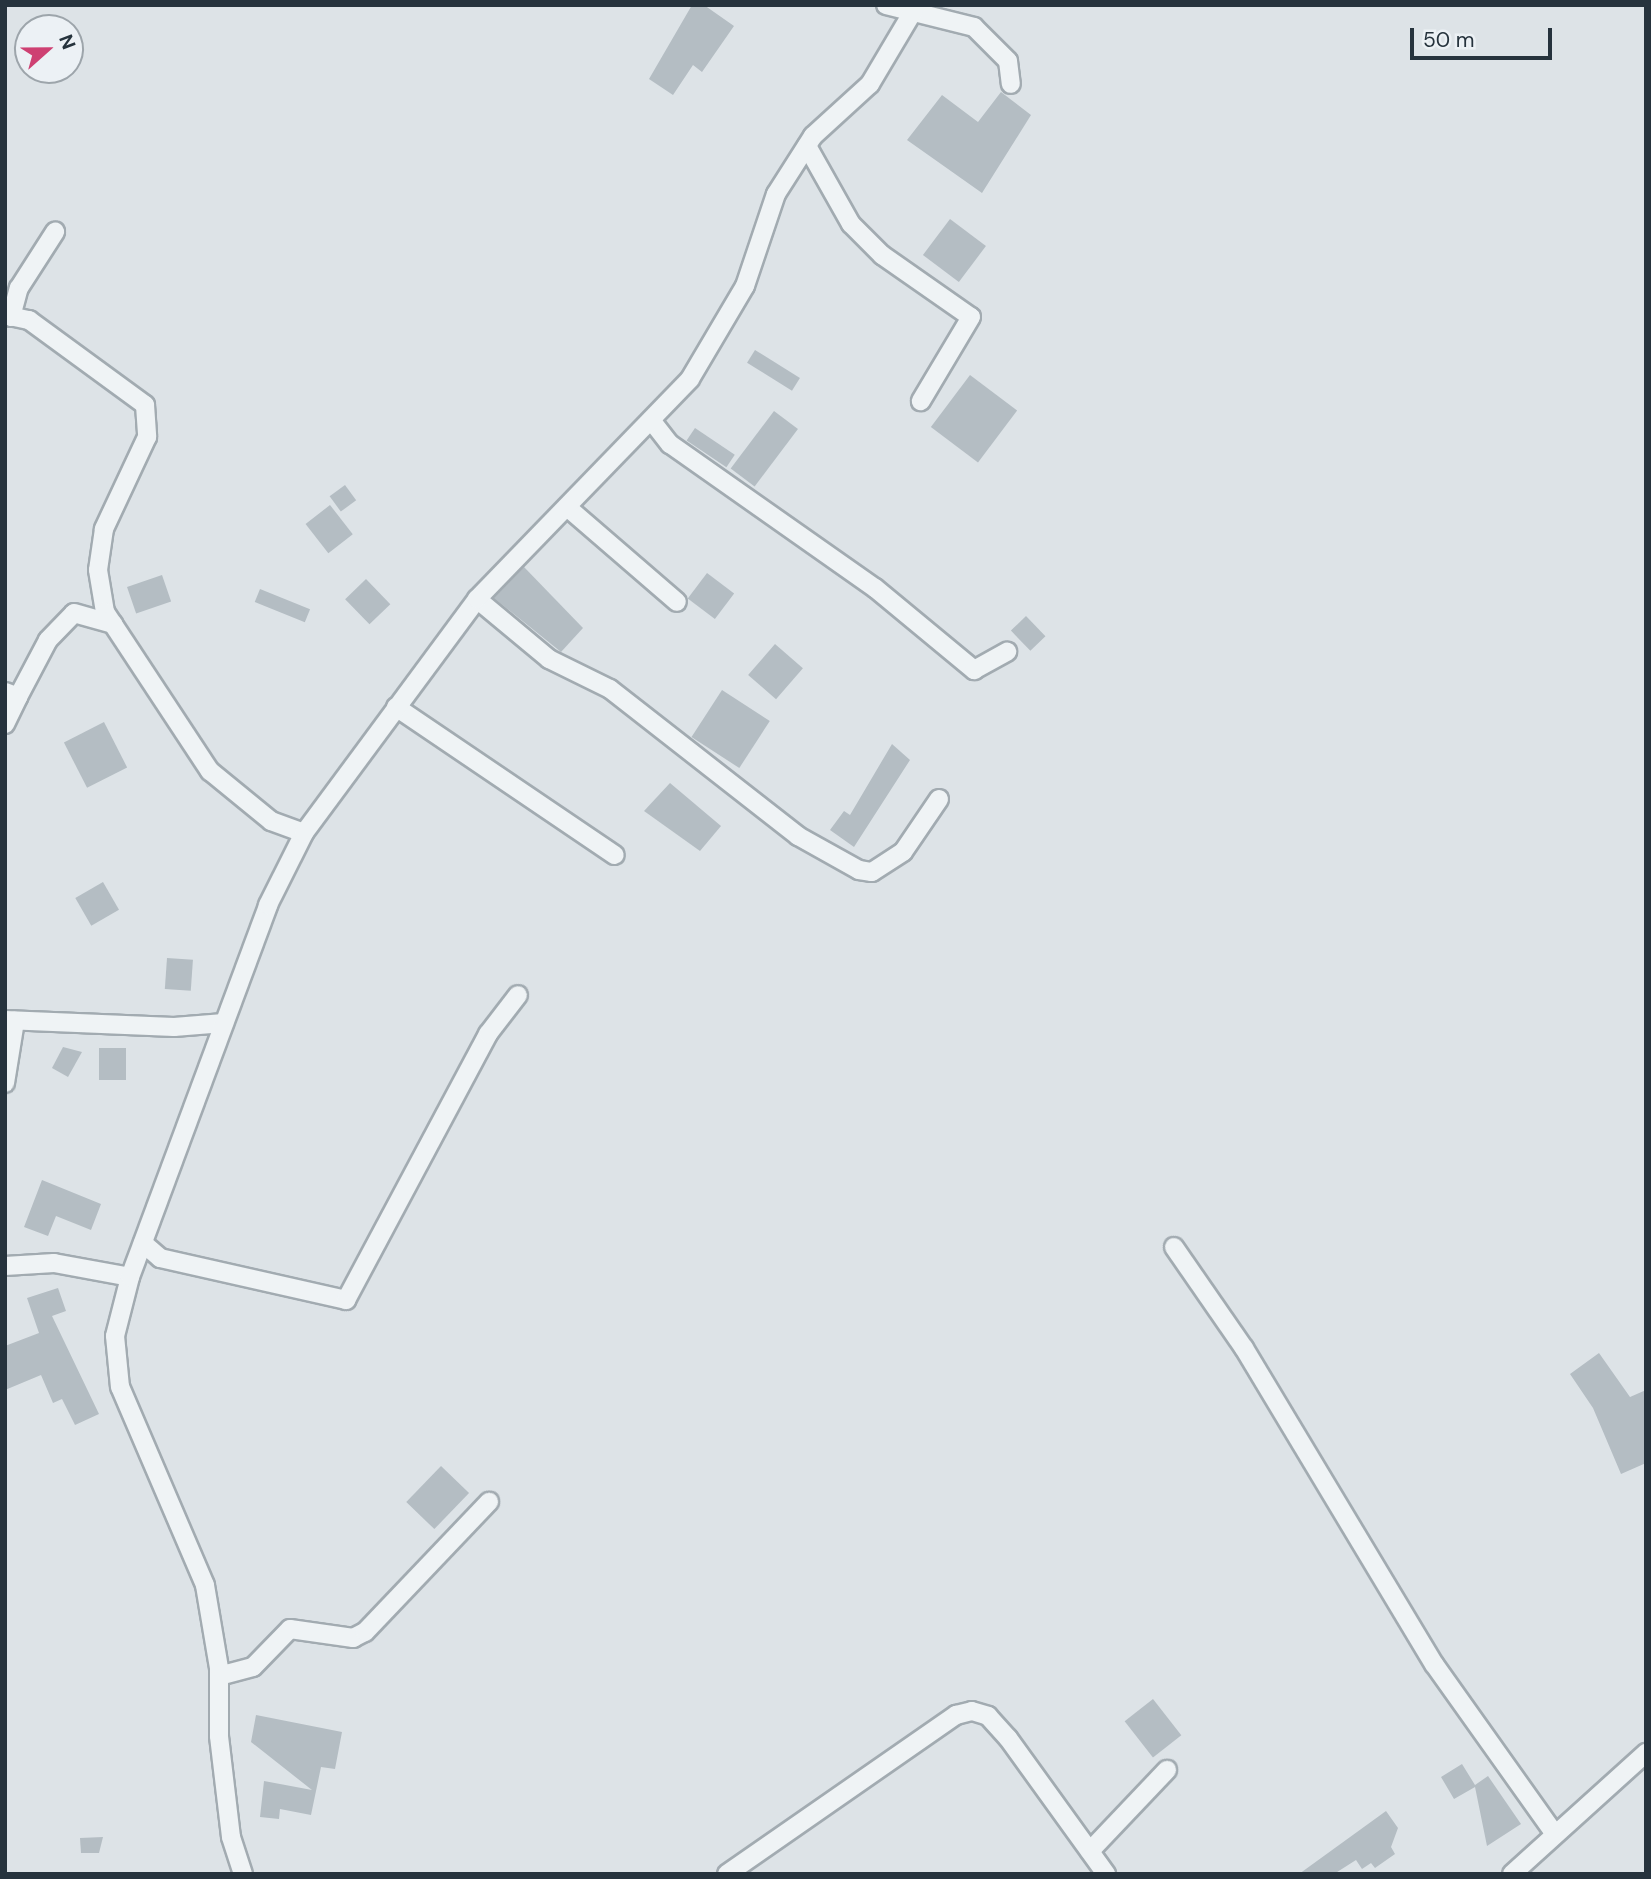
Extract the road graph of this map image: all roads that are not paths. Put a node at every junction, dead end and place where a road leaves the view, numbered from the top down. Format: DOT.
graph roads {
  1 [pos="886,5"];
  2 [pos="916,7"];
  3 [pos="1011,84"];
  4 [pos="807,146"];
  5 [pos="55,233"];
  6 [pos="8,316"];
  7 [pos="921,401"];
  8 [pos="651,419"];
  9 [pos="567,507"];
  10 [pos="478,599"];
  11 [pos="677,602"];
  12 [pos="113,624"];
  13 [pos="1007,652"];
  14 [pos="12,694"];
  15 [pos="396,707"];
  16 [pos="5,724"];
  17 [pos="939,799"];
  18 [pos="304,833"];
  19 [pos="615,855"];
  20 [pos="519,995"];
  21 [pos="10,1021"];
  22 [pos="224,1023"];
  23 [pos="5,1083"];
  24 [pos="142,1243"];
  25 [pos="1174,1247"];
  26 [pos="5,1266"];
  27 [pos="130,1276"];
  28 [pos="489,1502"];
  29 [pos="219,1676"];
  30 [pos="1646,1753"];
  31 [pos="1167,1770"];
  32 [pos="1555,1834"];
  33 [pos="1090,1851"];
  34 [pos="243,1874"];
  35 [pos="727,1874"];
  36 [pos="1105,1874"];
  37 [pos="1512,1874"];
  1 -- 2 [label="street"];
  2 -- 3 [label="street"];
  2 -- 4 [label="street"];
  4 -- 7 [label="street"];
  4 -- 8 [label="street"];
  5 -- 6 [label="street"];
  6 -- 12 [label="street"];
  8 -- 9 [label="street"];
  8 -- 13 [label="street"];
  9 -- 10 [label="street"];
  9 -- 11 [label="street"];
  10 -- 15 [label="street"];
  10 -- 17 [label="street"];
  12 -- 14 [label="street"];
  12 -- 18 [label="street"];
  14 -- 16 [label="street"];
  15 -- 18 [label="street"];
  15 -- 19 [label="street"];
  18 -- 22 [label="street"];
  20 -- 24 [label="street"];
  21 -- 22 [label="street"];
  21 -- 23 [label="street"];
  22 -- 24 [label="street"];
  24 -- 27 [label="street"];
  25 -- 32 [label="street"];
  26 -- 27 [label="street"];
  27 -- 29 [label="street"];
  28 -- 29 [label="street"];
  29 -- 34 [label="street"];
  30 -- 32 [label="street"];
  31 -- 33 [label="street"];
  32 -- 37 [label="street"];
  33 -- 35 [label="street"];
  33 -- 36 [label="street"];
}
